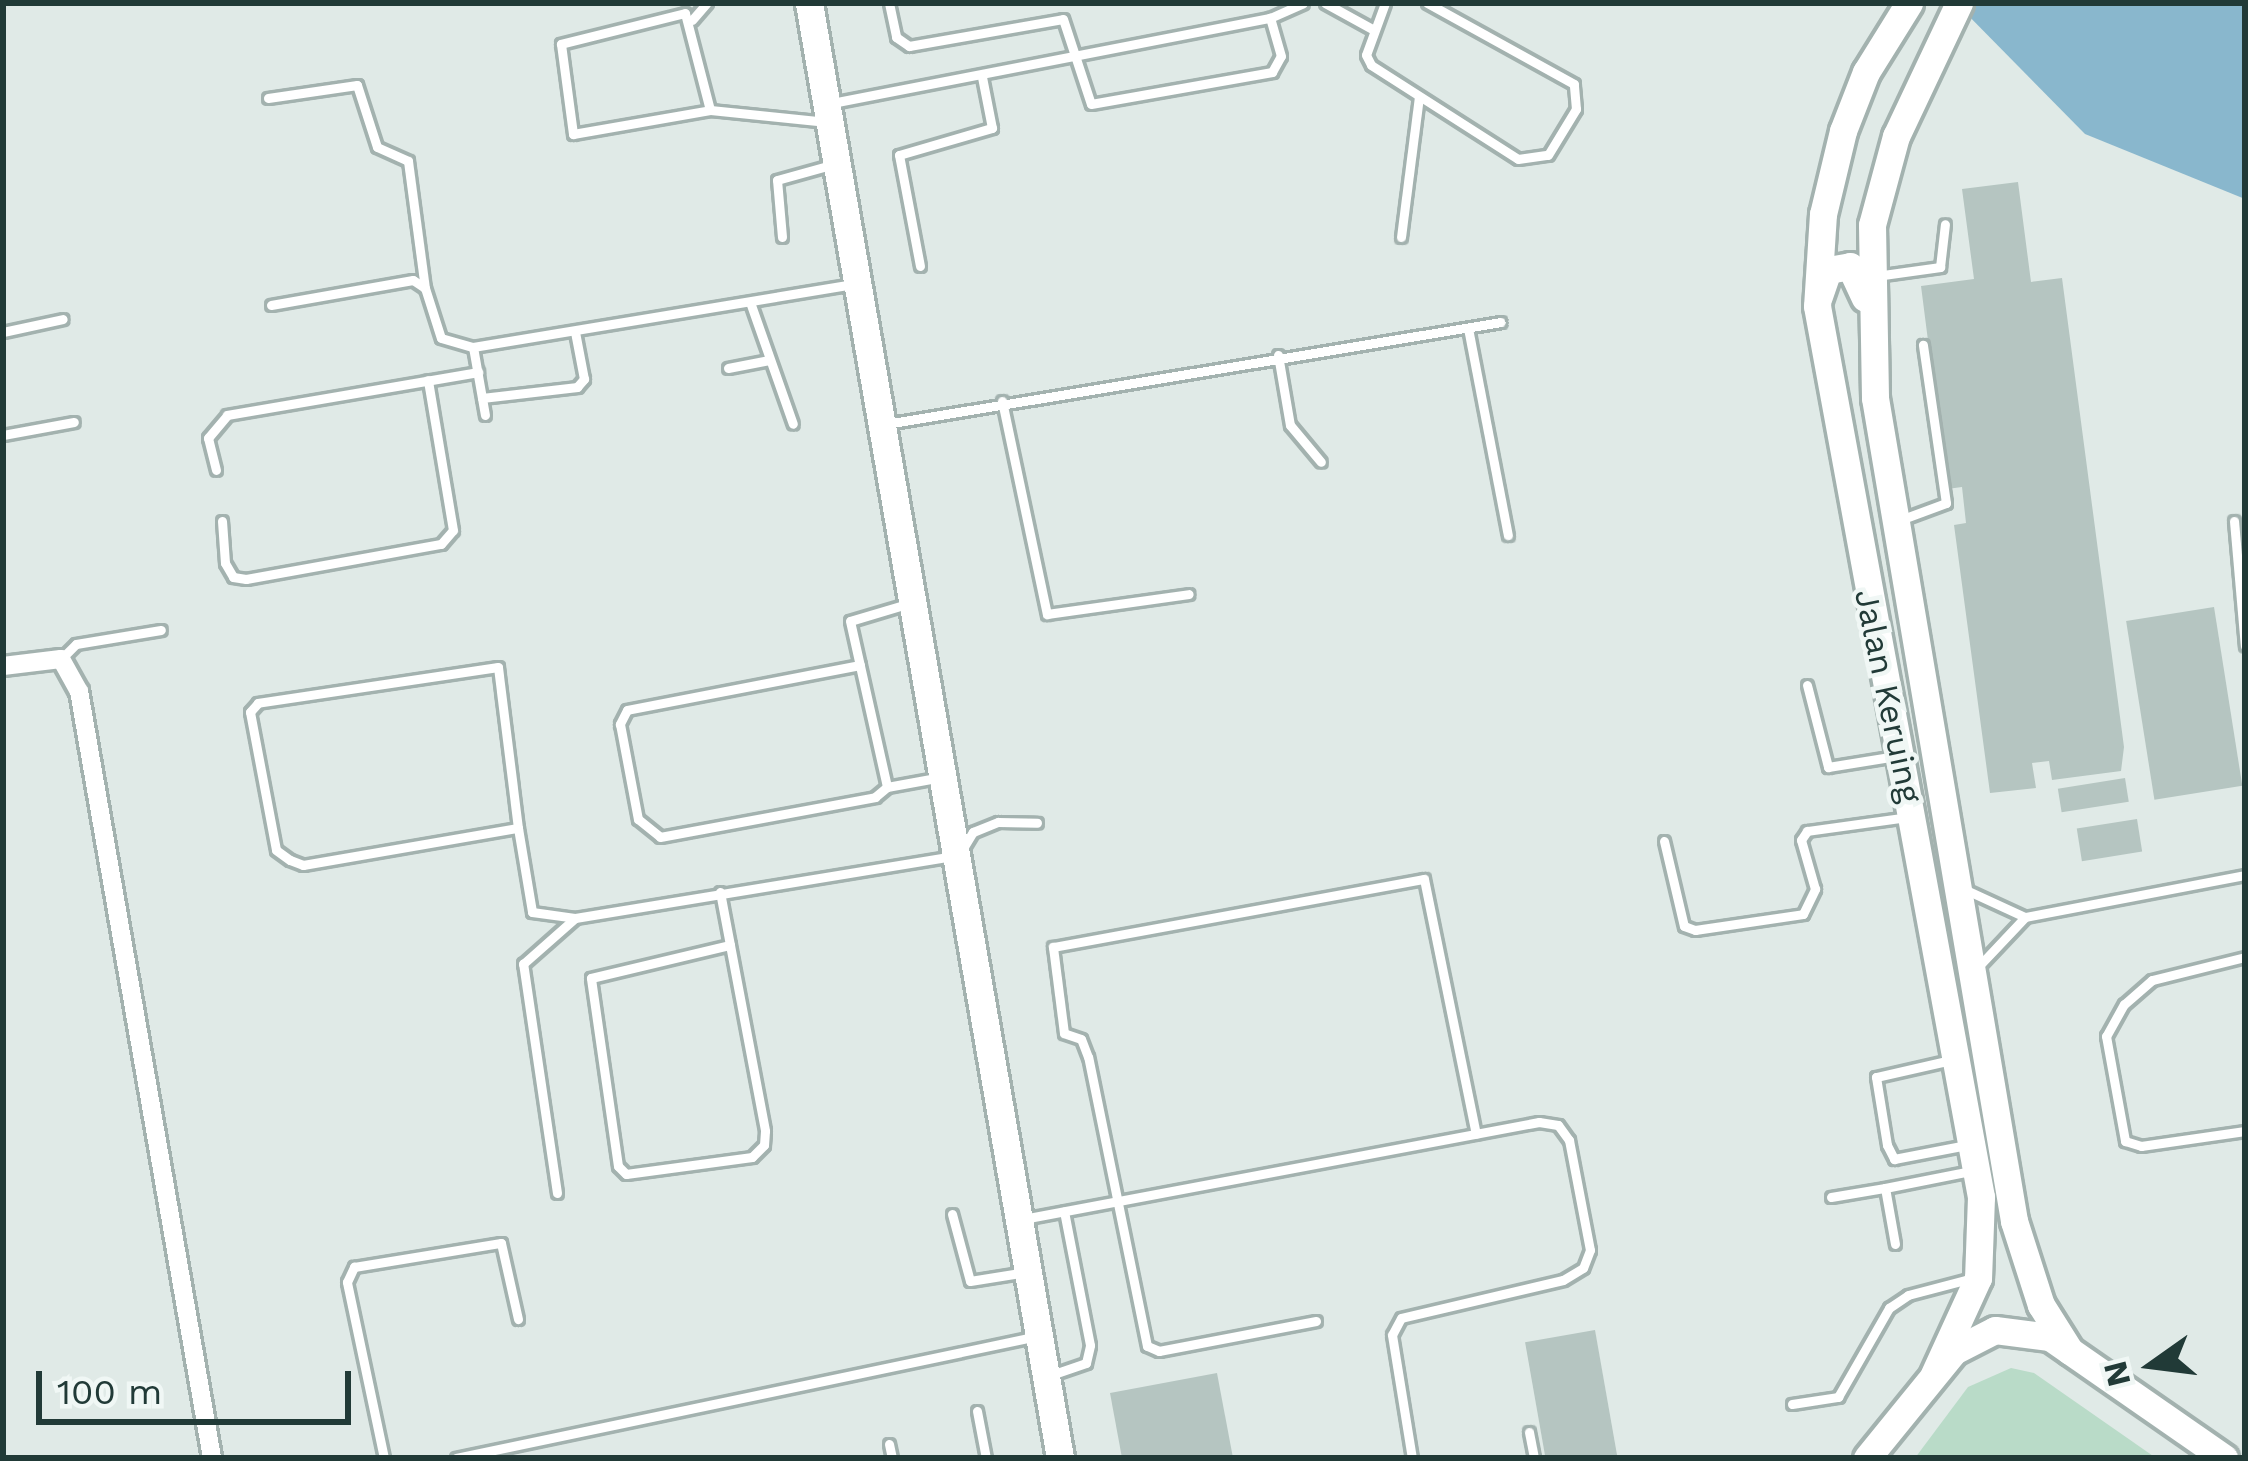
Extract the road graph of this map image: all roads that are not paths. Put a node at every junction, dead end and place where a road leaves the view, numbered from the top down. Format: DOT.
graph roads {
  1 [pos="706,3"];
  2 [pos="809,3"];
  3 [pos="889,3"];
  4 [pos="1303,3"];
  5 [pos="1325,3"];
  6 [pos="1385,3"];
  7 [pos="1427,3"];
  8 [pos="1902,12"];
  9 [pos="1952,13"];
  10 [pos="1270,18"];
  11 [pos="692,20"];
  12 [pos="1374,30"];
  13 [pos="1076,57"];
  14 [pos="982,77"];
  15 [pos="268,98"];
  16 [pos="1418,98"];
  17 [pos="710,110"];
  18 [pos="828,113"];
  19 [pos="837,164"];
  20 [pos="1945,224"];
  21 [pos="782,237"];
  22 [pos="1401,237"];
  23 [pos="920,266"];
  24 [pos="1871,277"];
  25 [pos="857,284"];
  26 [pos="424,288"];
  27 [pos="750,302"];
  28 [pos="272,305"];
  29 [pos="1817,306"];
  30 [pos="1871,318"];
  31 [pos="63,319"];
  32 [pos="1501,322"];
  33 [pos="1468,328"];
  34 [pos="3,332"];
  35 [pos="575,332"];
  36 [pos="1923,345"];
  37 [pos="473,346"];
  38 [pos="1278,355"];
  39 [pos="769,360"];
  40 [pos="728,368"];
  41 [pos="478,372"];
  42 [pos="428,380"];
  43 [pos="482,398"];
  44 [pos="1002,401"];
  45 [pos="485,416"];
  46 [pos="74,422"];
  47 [pos="793,424"];
  48 [pos="881,425"];
  49 [pos="3,435"];
  50 [pos="1321,462"];
  51 [pos="217,470"];
  52 [pos="221,521"];
  53 [pos="1895,521"];
  54 [pos="2234,521"];
  55 [pos="1508,535"];
  56 [pos="1190,594"];
  57 [pos="915,603"];
  58 [pos="161,630"];
  59 [pos="2245,646"];
  60 [pos="61,658"];
  61 [pos="860,664"];
  62 [pos="3,667"];
  63 [pos="1807,685"];
  64 [pos="1901,754"];
  65 [pos="947,776"];
  66 [pos="887,787"];
  67 [pos="1913,816"];
  68 [pos="1037,823"];
  69 [pos="518,828"];
  70 [pos="1664,841"];
  71 [pos="959,855"];
  72 [pos="2245,875"];
  73 [pos="1954,883"];
  74 [pos="720,892"];
  75 [pos="2024,917"];
  76 [pos="575,918"];
  77 [pos="730,946"];
  78 [pos="2245,957"];
  79 [pos="1971,980"];
  80 [pos="1957,1058"];
  81 [pos="2245,1131"];
  82 [pos="1476,1134"];
  83 [pos="1974,1157"];
  84 [pos="1885,1187"];
  85 [pos="557,1193"];
  86 [pos="1831,1197"];
  87 [pos="1118,1199"];
  88 [pos="1064,1211"];
  89 [pos="952,1214"];
  90 [pos="1017,1220"];
  91 [pos="1895,1244"];
  92 [pos="1026,1272"];
  93 [pos="1978,1277"];
  94 [pos="518,1319"];
  95 [pos="1316,1321"];
  96 [pos="1038,1336"];
  97 [pos="2069,1351"];
  98 [pos="1934,1374"];
  99 [pos="1046,1377"];
  100 [pos="1792,1404"];
  101 [pos="977,1412"];
  102 [pos="1529,1432"];
  103 [pos="889,1444"];
  104 [pos="212,1458"];
  105 [pos="384,1458"];
  106 [pos="456,1458"];
  107 [pos="892,1458"];
  108 [pos="986,1458"];
  109 [pos="1060,1458"];
  110 [pos="1412,1458"];
  111 [pos="1534,1458"];
  112 [pos="1867,1458"];
  113 [pos="2224,1458"];
  1 -- 11 [label="lane"];
  2 -- 18 [label="main road"];
  3 -- 13 [label="lane"];
  4 -- 10 [label="lane"];
  5 -- 12 [label="lane"];
  6 -- 12 [label="lane"];
  7 -- 16 [label="lane"];
  8 -- 29 [label="main road, Jalan Keruing"];
  9 -- 24 [label="main road, Jalan Keruing"];
  10 -- 13 [label="lane"];
  10 -- 13 [label="lane"];
  11 -- 17 [label="lane"];
  11 -- 17 [label="lane"];
  12 -- 16 [label="lane"];
  13 -- 14 [label="lane"];
  14 -- 18 [label="lane"];
  14 -- 23 [label="lane"];
  15 -- 26 [label="lane"];
  16 -- 22 [label="lane"];
  17 -- 18 [label="lane"];
  18 -- 19 [label="main road"];
  19 -- 21 [label="lane"];
  19 -- 25 [label="main road"];
  20 -- 24 [label="lane"];
  24 -- 30 [label="main road, Jalan Keruing"];
  25 -- 27 [label="lane"];
  25 -- 48 [label="main road"];
  26 -- 28 [label="lane"];
  26 -- 37 [label="lane"];
  27 -- 35 [label="lane"];
  27 -- 39 [label="lane"];
  29 -- 30 [label="main road"];
  29 -- 64 [label="main road, Jalan Keruing"];
  30 -- 53 [label="main road, Jalan Keruing"];
  31 -- 34 [label="lane"];
  32 -- 33 [label="lane"];
  33 -- 38 [label="lane"];
  33 -- 55 [label="lane"];
  35 -- 37 [label="lane"];
  35 -- 43 [label="lane"];
  36 -- 53 [label="lane"];
  37 -- 41 [label="lane"];
  38 -- 44 [label="lane"];
  38 -- 50 [label="lane"];
  39 -- 40 [label="lane"];
  39 -- 47 [label="lane"];
  41 -- 42 [label="lane"];
  41 -- 43 [label="lane"];
  42 -- 51 [label="lane"];
  42 -- 52 [label="lane"];
  43 -- 45 [label="lane"];
  44 -- 48 [label="lane"];
  44 -- 56 [label="lane"];
  46 -- 49 [label="lane"];
  48 -- 57 [label="main road"];
  53 -- 73 [label="main road, Jalan Keruing"];
  54 -- 59 [label="lane"];
  57 -- 61 [label="lane"];
  57 -- 65 [label="main road"];
  58 -- 60 [label="lane"];
  60 -- 62 [label="street"];
  60 -- 104 [label="street"];
  61 -- 66 [label="lane"];
  61 -- 66 [label="lane"];
  63 -- 64 [label="lane"];
  64 -- 67 [label="main road, Jalan Keruing"];
  65 -- 66 [label="lane"];
  65 -- 71 [label="main road"];
  67 -- 70 [label="lane"];
  67 -- 80 [label="main road, Jalan Keruing"];
  68 -- 71 [label="lane"];
  69 -- 69 [label="lane"];
  69 -- 76 [label="lane"];
  71 -- 74 [label="lane"];
  71 -- 90 [label="main road"];
  72 -- 75 [label="lane"];
  73 -- 75 [label="lane"];
  73 -- 79 [label="main road, Jalan Keruing"];
  74 -- 76 [label="lane"];
  74 -- 77 [label="lane"];
  75 -- 79 [label="lane"];
  76 -- 85 [label="lane"];
  77 -- 77 [label="lane"];
  78 -- 81 [label="lane"];
  79 -- 97 [label="main road, Jalan Keruing"];
  80 -- 83 [label="main road, Jalan Keruing"];
  80 -- 83 [label="lane"];
  82 -- 87 [label="lane"];
  82 -- 87 [label="lane"];
  82 -- 110 [label="lane"];
  83 -- 84 [label="lane"];
  83 -- 93 [label="main road, Jalan Keruing"];
  84 -- 86 [label="lane"];
  84 -- 91 [label="lane"];
  87 -- 88 [label="lane"];
  87 -- 95 [label="lane"];
  88 -- 90 [label="lane"];
  88 -- 99 [label="lane"];
  89 -- 92 [label="lane"];
  90 -- 92 [label="main road"];
  92 -- 96 [label="main road"];
  93 -- 98 [label="main road, Jalan Keruing"];
  93 -- 100 [label="lane"];
  94 -- 105 [label="lane"];
  96 -- 99 [label="main road"];
  96 -- 106 [label="lane"];
  97 -- 98 [label="main road"];
  97 -- 113 [label="main road"];
  98 -- 112 [label="main road"];
  99 -- 109 [label="main road"];
  101 -- 108 [label="lane"];
  102 -- 111 [label="lane"];
  103 -- 107 [label="lane"];
}
